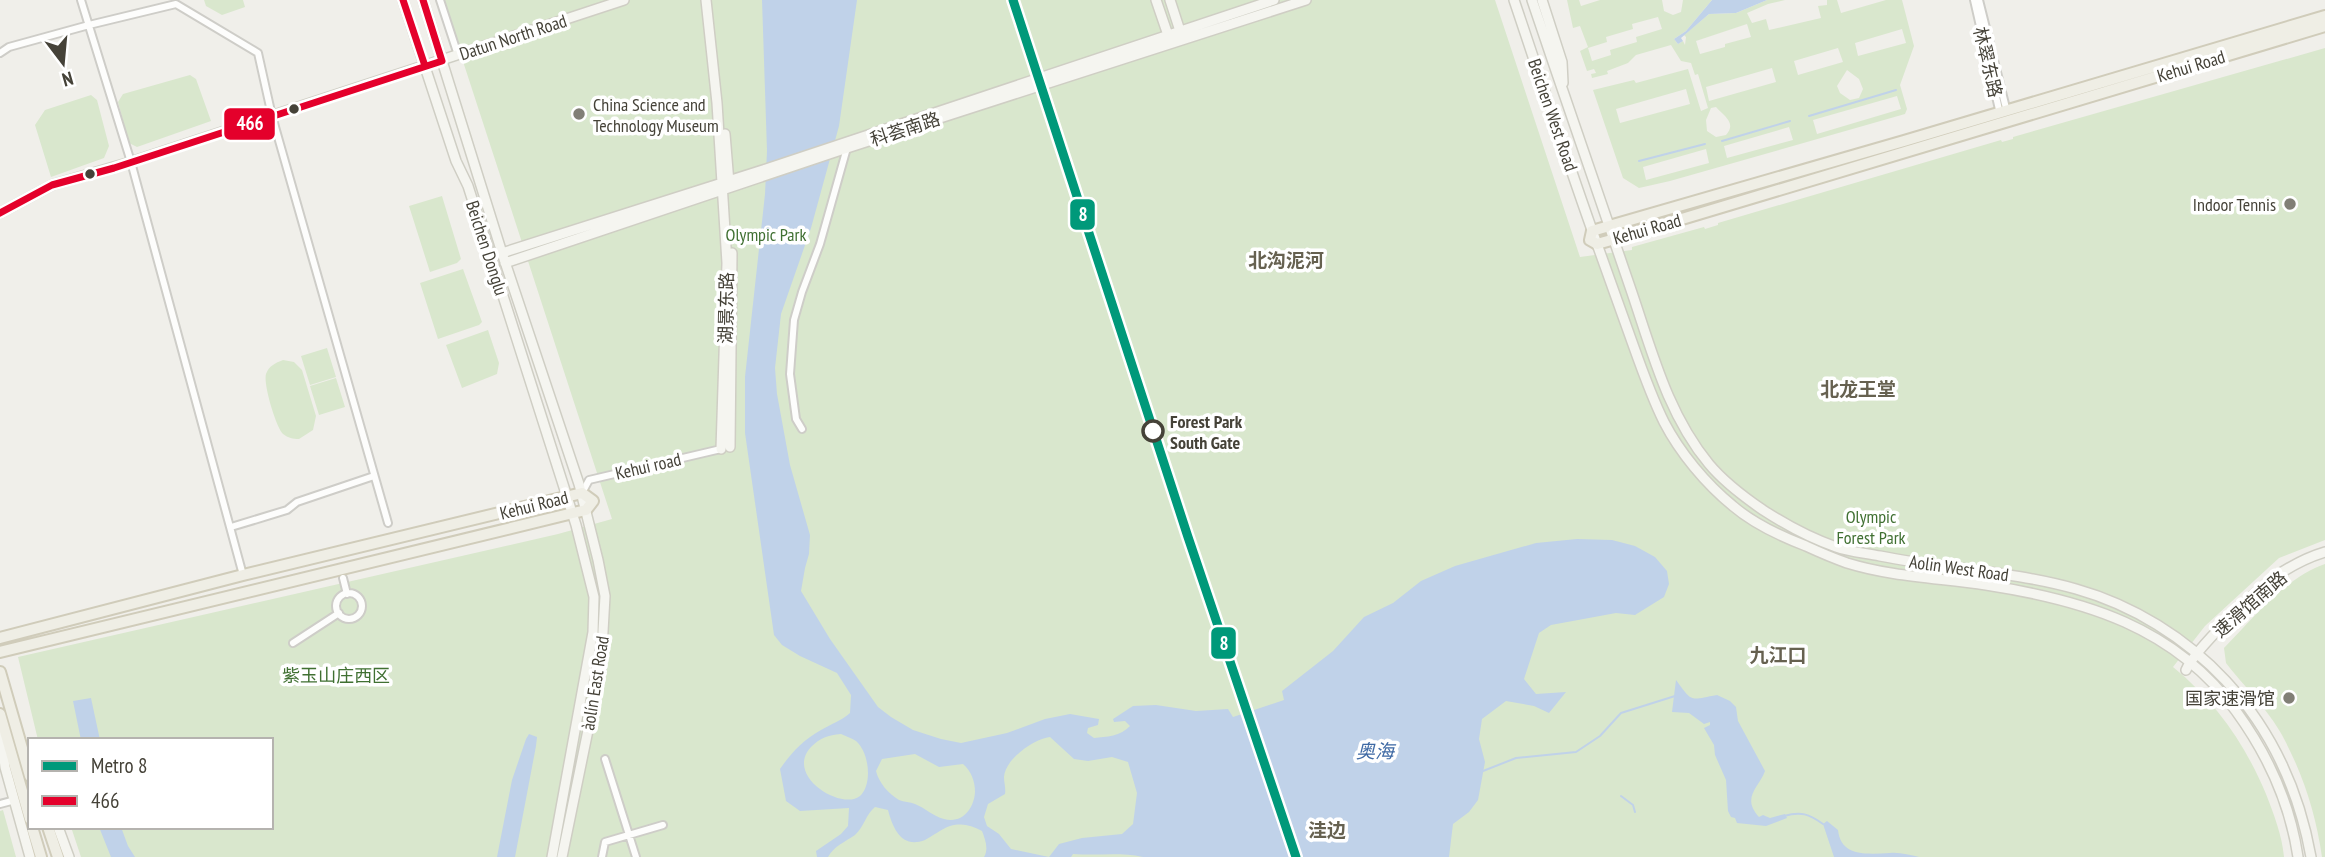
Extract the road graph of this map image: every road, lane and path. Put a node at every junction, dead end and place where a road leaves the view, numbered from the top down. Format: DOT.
graph roads {
  1 [pos="81,0"];
  2 [pos="403,0"];
  3 [pos="423,0"];
  4 [pos="440,0"];
  5 [pos="624,0"];
  6 [pos="705,0"];
  7 [pos="711,0"];
  8 [pos="1156,0"];
  9 [pos="1170,0"];
  10 [pos="1274,0"];
  11 [pos="1306,0"];
  12 [pos="1514,0"];
  13 [pos="1532,0"];
  14 [pos="1542,0"];
  15 [pos="1973,0"];
  16 [pos="1979,0"];
  17 [pos="2325,16"];
  18 [pos="89,24"];
  19 [pos="2325,26"];
  20 [pos="1182,35"];
  21 [pos="1169,39"];
  22 [pos="0,53"];
  23 [pos="458,55"];
  24 [pos="442,61"];
  25 [pos="425,66"];
  26 [pos="1563,92"];
  27 [pos="272,116"];
  28 [pos="2004,117"];
  29 [pos="835,148"];
  30 [pos="846,148"];
  31 [pos="131,162"];
  32 [pos="726,185"];
  33 [pos="0,213"];
  34 [pos="1608,226"];
  35 [pos="1592,231"];
  36 [pos="1613,240"];
  37 [pos="1597,244"];
  38 [pos="502,253"];
  39 [pos="505,263"];
  40 [pos="802,429"];
  41 [pos="726,448"];
  42 [pos="374,476"];
  43 [pos="582,493"];
  44 [pos="568,497"];
  45 [pos="586,510"];
  46 [pos="573,513"];
  47 [pos="387,523"];
  48 [pos="230,527"];
  49 [pos="2325,552"];
  50 [pos="243,575"];
  51 [pos="343,578"];
  52 [pos="347,594"];
  53 [pos="339,613"];
  54 [pos="1,636"];
  55 [pos="293,643"];
  56 [pos="0,652"];
  57 [pos="2196,653"];
  58 [pos="2188,666"];
  59 [pos="0,672"];
  60 [pos="0,714"];
  61 [pos="12,718"];
  62 [pos="0,720"];
  63 [pos="28,752"];
  64 [pos="605,759"];
  65 [pos="28,770"];
  66 [pos="15,800"];
  67 [pos="0,804"];
  68 [pos="28,812"];
  69 [pos="663,825"];
  70 [pos="33,829"];
  71 [pos="49,829"];
  72 [pos="59,829"];
  73 [pos="628,836"];
  74 [pos="30,857"];
  75 [pos="41,857"];
  76 [pos="58,857"];
  77 [pos="69,857"];
  78 [pos="552,857"];
  79 [pos="562,857"];
  80 [pos="602,857"];
  81 [pos="636,857"];
  82 [pos="2298,857"];
  83 [pos="2311,857"];
  1 -- 18 [label="street"];
  2 -- 25 [label="main road, Beichen Donglu"];
  3 -- 24 [label="main road, Beichen Donglu"];
  4 -- 23 [label="street"];
  5 -- 23 [label="main road, Datun North Road"];
  6 -- 32 [label="main road, 湖景东路"];
  7 -- 32 [label="main road, 湖景东路"];
  8 -- 21 [label="main road"];
  9 -- 20 [label="main road"];
  10 -- 20 [label="main road, 科荟南路"];
  11 -- 20 [label="main road, 科荟南路"];
  12 -- 35 [label="main road, Beichen West Road"];
  13 -- 26 [label="main road, Beichen West Road"];
  14 -- 26 [label="main road"];
  15 -- 28 [label="street, 林翠东路"];
  16 -- 28 [label="street, 林翠东路"];
  17 -- 28 [label="main road, Kehui Road"];
  18 -- 22 [label="street"];
  18 -- 27 [label="street"];
  18 -- 31 [label="street"];
  19 -- 28 [label="main road, Kehui Road"];
  20 -- 21 [label="main road, 科荟南路"];
  21 -- 29 [label="main road, 科荟南路"];
  21 -- 30 [label="main road, 科荟南路"];
  23 -- 24 [label="main road, Datun North Road"];
  24 -- 25 [label="main road, Datun North Road"];
  24 -- 38 [label="main road, Beichen Donglu"];
  25 -- 27 [label="main road, Datun North Road"];
  25 -- 44 [label="main road, Beichen Donglu"];
  26 -- 34 [label="main road, Beichen West Road"];
  27 -- 31 [label="main road, Datun North Road"];
  27 -- 42 [label="street"];
  28 -- 34 [label="main road, Kehui Road"];
  28 -- 36 [label="main road, Kehui Road"];
  29 -- 30 [label="main road, 科荟南路"];
  29 -- 32 [label="main road, 科荟南路"];
  30 -- 40 [label="street"];
  31 -- 33 [label="main road, Datun North Road"];
  31 -- 48 [label="street"];
  32 -- 38 [label="main road, 科荟南路"];
  32 -- 39 [label="main road, 科荟南路"];
  32 -- 41 [label="main road, 湖景东路"];
  34 -- 35 [label="main road, Kehui Road"];
  34 -- 36 [label="main road, Aolin West Road"];
  35 -- 37 [label="main road, Kehui Road"];
  36 -- 37 [label="main road, Kehui Road"];
  36 -- 57 [label="main road, Aolin West Road"];
  37 -- 58 [label="main road, Aolin West Road"];
  38 -- 39 [label="main road, Beichen Donglu"];
  39 -- 43 [label="main road, Beichen Donglu"];
  41 -- 43 [label="street, Kehui road"];
  42 -- 47 [label="street"];
  42 -- 48 [label="street"];
  43 -- 44 [label="main road, Kehui Road"];
  43 -- 45 [label="main road, Kehui Road"];
  44 -- 46 [label="main road, Beichen Donglu"];
  44 -- 50 [label="main road, Kehui Road"];
  45 -- 46 [label="main road, Kehui Road"];
  45 -- 79 [label="main road, àolín East Road"];
  46 -- 56 [label="main road, Kehui Road"];
  46 -- 78 [label="main road, àolín East Road"];
  48 -- 50 [label="street"];
  49 -- 57 [label="main road, 速滑馆南路"];
  50 -- 54 [label="main road, Kehui Road"];
  51 -- 52 [label="street"];
  52 -- 53 [label="street"];
  52 -- 53 [label="street"];
  53 -- 55 [label="street"];
  57 -- 58 [label="main road, 速滑馆南路"];
  57 -- 83 [label="main road, Aolin West Road"];
  58 -- 82 [label="main road, Aolin West Road"];
  59 -- 61 [label="main road"];
  60 -- 68 [label="main road"];
  61 -- 63 [label="main road"];
  61 -- 65 [label="main road"];
  62 -- 66 [label="main road"];
  64 -- 73 [label="street"];
  66 -- 67 [label="street"];
  66 -- 74 [label="main road"];
  69 -- 73 [label="street"];
  70 -- 75 [label="main road"];
  71 -- 76 [label="main road"];
  72 -- 77 [label="main road"];
  73 -- 80 [label="street"];
  73 -- 81 [label="street"];
}
